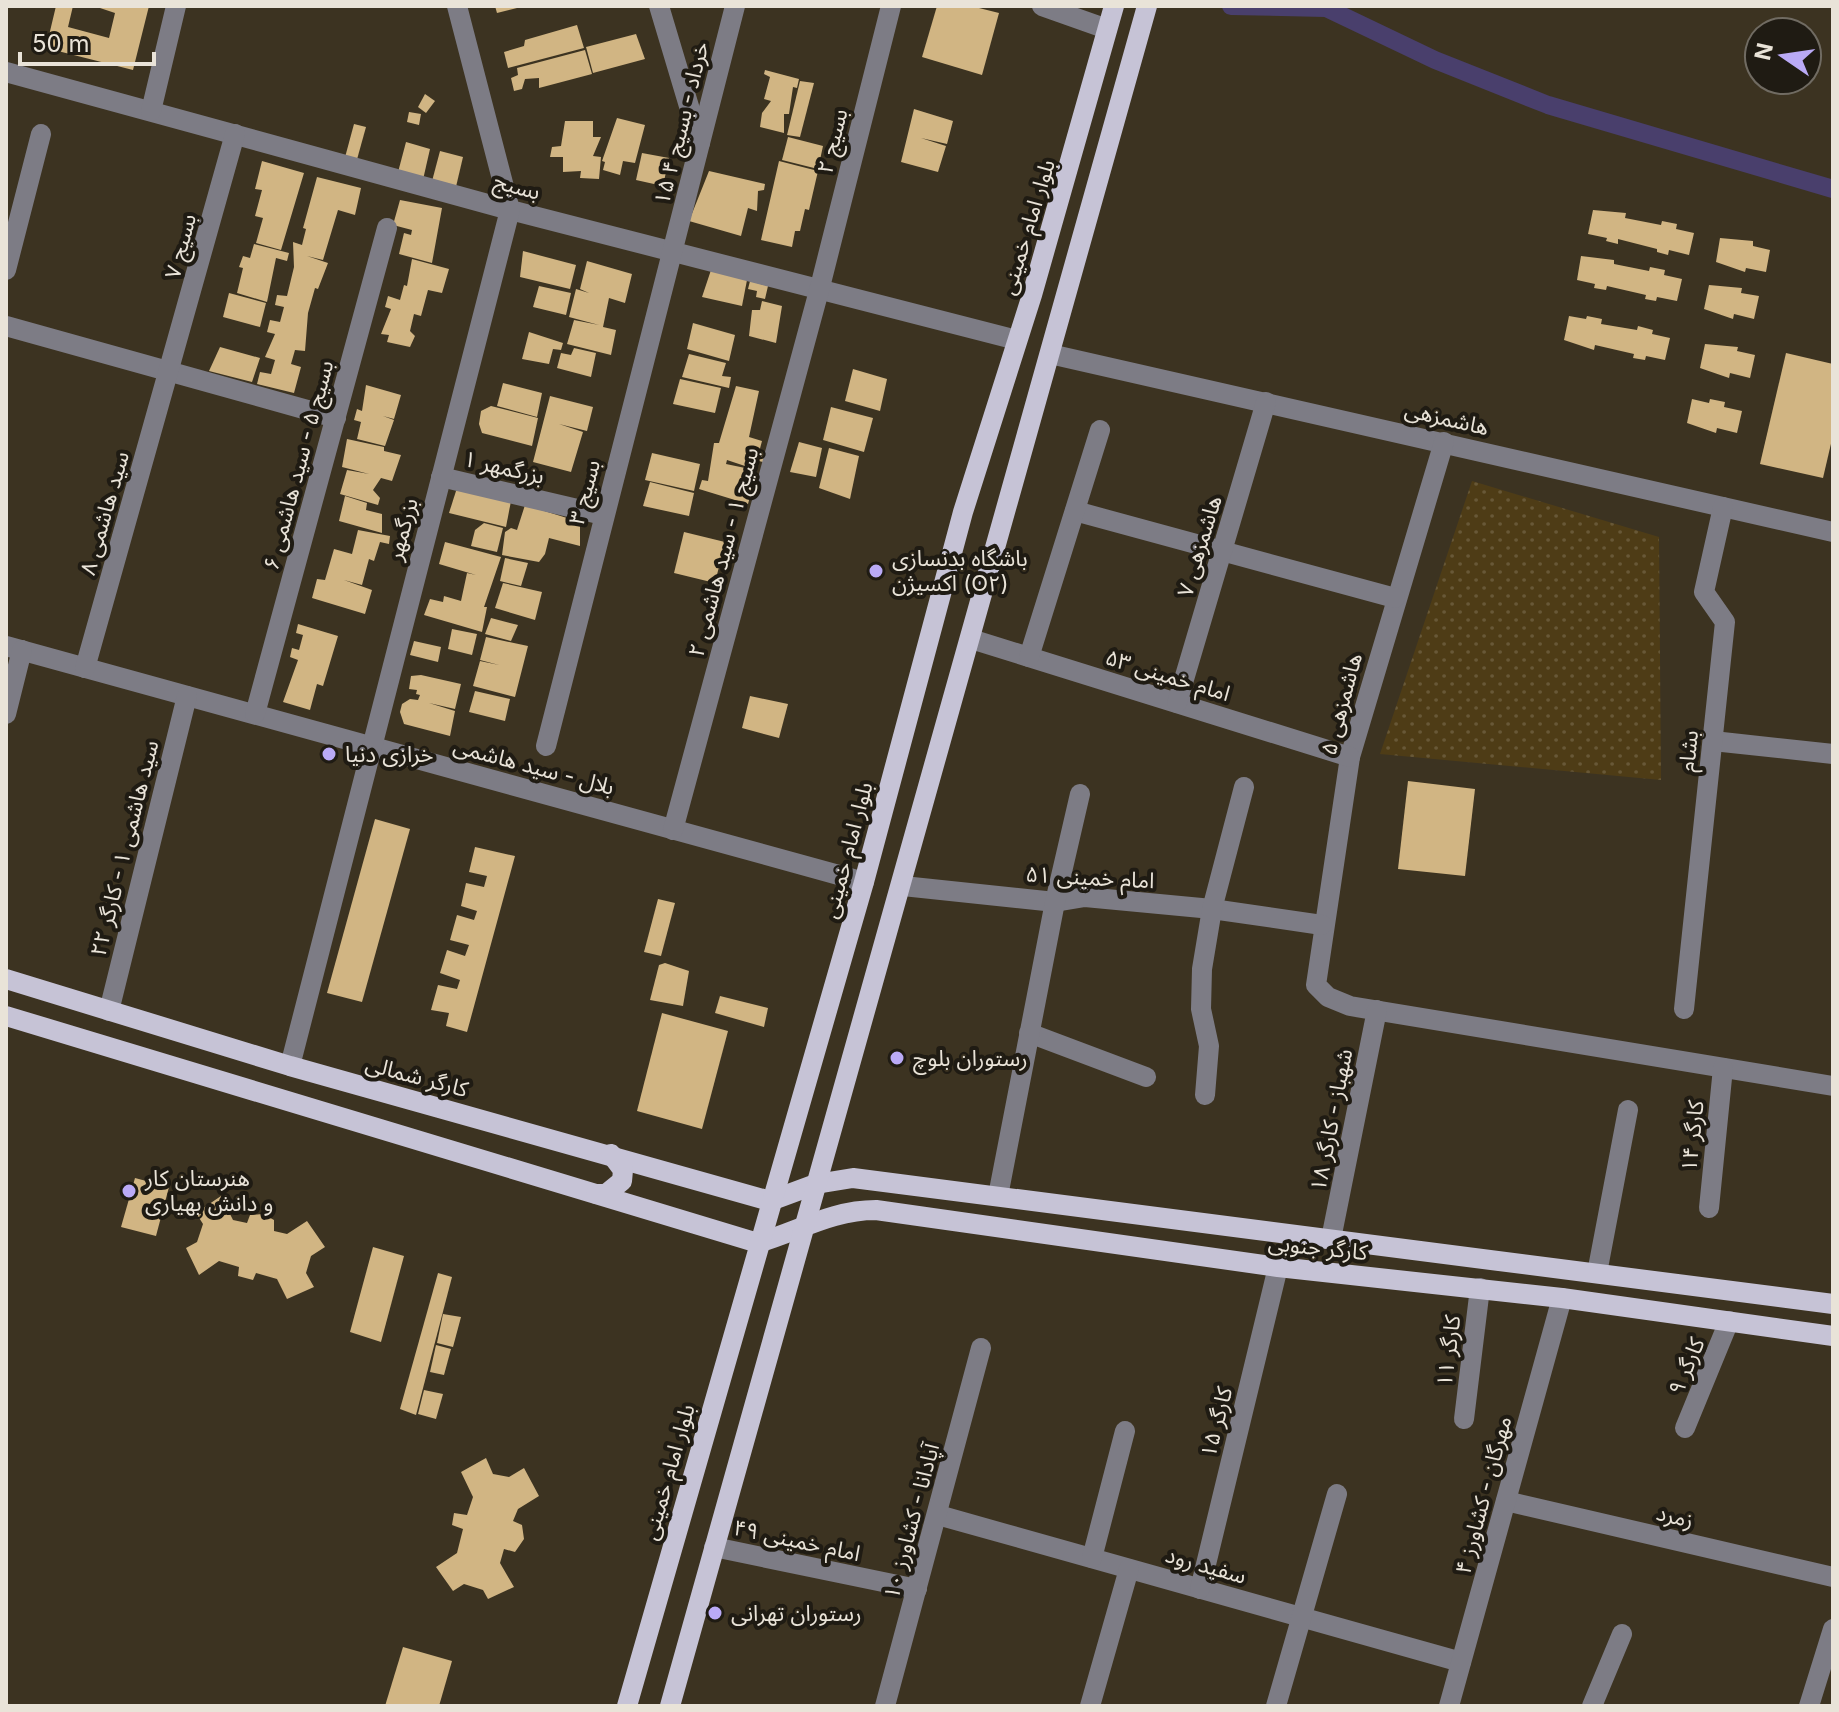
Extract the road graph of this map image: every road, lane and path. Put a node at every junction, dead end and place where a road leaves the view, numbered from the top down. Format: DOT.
graph roads {
  1 [pos="176,6"];
  2 [pos="457,6"];
  3 [pos="659,6"];
  4 [pos="735,6"];
  5 [pos="891,6"];
  6 [pos="1042,6"];
  7 [pos="1114,6"];
  8 [pos="1147,6"];
  9 [pos="1107,29"];
  10 [pos="6,72"];
  11 [pos="151,111"];
  12 [pos="41,134"];
  13 [pos="235,134"];
  14 [pos="700,143"];
  15 [pos="510,210"];
  16 [pos="387,228"];
  17 [pos="673,251"];
  18 [pos="6,270"];
  19 [pos="820,287"];
  20 [pos="6,326"];
  21 [pos="1017,340"];
  22 [pos="1050,354"];
  23 [pos="170,371"];
  24 [pos="1266,402"];
  25 [pos="336,418"];
  26 [pos="1100,430"];
  27 [pos="1444,442"];
  28 [pos="441,477"];
  29 [pos="1723,507"];
  30 [pos="1075,511"];
  31 [pos="603,515"];
  32 [pos="1833,532"];
  33 [pos="1222,551"];
  34 [pos="1395,598"];
  35 [pos="971,639"];
  36 [pos="14,648"];
  37 [pos="1029,657"];
  38 [pos="85,668"];
  39 [pos="187,696"];
  40 [pos="1177,703"];
  41 [pos="6,714"];
  42 [pos="255,714"];
  43 [pos="1713,741"];
  44 [pos="370,746"];
  45 [pos="546,746"];
  46 [pos="1833,754"];
  47 [pos="1350,757"];
  48 [pos="1244,787"];
  49 [pos="1080,794"];
  50 [pos="673,830"];
  51 [pos="864,882"];
  52 [pos="903,886"];
  53 [pos="1055,902"];
  54 [pos="1212,909"];
  55 [pos="1322,925"];
  56 [pos="6,979"];
  57 [pos="1684,1009"];
  58 [pos="1377,1010"];
  59 [pos="109,1011"];
  60 [pos="6,1016"];
  61 [pos="1029,1033"];
  62 [pos="290,1066"];
  63 [pos="1723,1068"];
  64 [pos="1146,1077"];
  65 [pos="1833,1086"];
  66 [pos="1205,1095"];
  67 [pos="1628,1110"];
  68 [pos="611,1154"];
  69 [pos="816,1184"];
  70 [pos="596,1194"];
  71 [pos="998,1196"];
  72 [pos="770,1201"];
  73 [pos="1709,1208"];
  74 [pos="802,1230"];
  75 [pos="1283,1233"];
  76 [pos="1331,1239"];
  77 [pos="758,1243"];
  78 [pos="1278,1267"];
  79 [pos="1597,1273"];
  80 [pos="1480,1288"];
  81 [pos="1562,1298"];
  82 [pos="1833,1304"];
  83 [pos="1729,1321"];
  84 [pos="1833,1336"];
  85 [pos="981,1348"];
  86 [pos="1464,1419"];
  87 [pos="1685,1428"];
  88 [pos="1125,1431"];
  89 [pos="1337,1494"];
  90 [pos="1506,1501"];
  91 [pos="938,1515"];
  92 [pos="714,1547"];
  93 [pos="1092,1558"];
  94 [pos="1129,1569"];
  95 [pos="1833,1577"];
  96 [pos="917,1589"];
  97 [pos="1200,1589"];
  98 [pos="1302,1617"];
  99 [pos="1833,1629"];
  100 [pos="1622,1634"];
  101 [pos="1461,1662"];
  102 [pos="627,1706"];
  103 [pos="670,1706"];
  104 [pos="885,1706"];
  105 [pos="1090,1706"];
  106 [pos="1276,1706"];
  107 [pos="1449,1706"];
  108 [pos="1592,1706"];
  109 [pos="1809,1706"];
  1 -- 11 [label="street"];
  2 -- 15 [label="street, بزرگمهر"];
  3 -- 14 [label="street"];
  4 -- 14 [label="street, ۱۵ خرداد - بسیج ۴"];
  5 -- 19 [label="street, بسیج ۲"];
  6 -- 9 [label="street"];
  7 -- 9 [label="main road, بلوار امام خمینی"];
  8 -- 22 [label="main road"];
  9 -- 21 [label="main road, بلوار امام خمینی"];
  10 -- 11 [label="street, بسیج"];
  11 -- 13 [label="street, بسیج"];
  12 -- 18 [label="street"];
  13 -- 15 [label="street, بسیج"];
  13 -- 23 [label="street, بسیج ۷"];
  14 -- 17 [label="street, ۱۵ خرداد - بسیج ۴"];
  15 -- 17 [label="street, بسیج"];
  15 -- 28 [label="street, بزرگمهر"];
  16 -- 25 [label="street, بسیج ۵ - سید هاشمی ۶"];
  17 -- 19 [label="street, بسیج"];
  17 -- 31 [label="street, بسیج ۳"];
  19 -- 21 [label="street, بسیج"];
  19 -- 50 [label="street, بسیج ۱ - سید هاشمی ۲"];
  20 -- 23 [label="street"];
  21 -- 51 [label="main road, بلوار امام خمینی"];
  22 -- 24 [label="street, هاشمزهی"];
  22 -- 35 [label="main road"];
  23 -- 25 [label="street"];
  23 -- 38 [label="street, سید هاشمی ۸"];
  24 -- 27 [label="street, هاشمزهی"];
  24 -- 33 [label="street, هاشمزهی ۷"];
  25 -- 42 [label="street, بسیج ۵ - سید هاشمی ۶"];
  26 -- 30 [label="street"];
  27 -- 29 [label="street, هاشمزهی"];
  27 -- 34 [label="street, هاشمزهی ۵"];
  28 -- 31 [label="street, بزرگمهر ۱"];
  28 -- 44 [label="street, بزرگمهر"];
  29 -- 32 [label="street, هاشمزهی"];
  29 -- 43 [label="street, بشام"];
  30 -- 33 [label="street"];
  30 -- 37 [label="street"];
  31 -- 45 [label="street, بسیج ۳"];
  33 -- 34 [label="street"];
  33 -- 40 [label="street, هاشمزهی ۷"];
  34 -- 47 [label="street, هاشمزهی ۵"];
  35 -- 37 [label="street, امام خمینی ۵۳"];
  35 -- 52 [label="main road"];
  36 -- 38 [label="street, بلال - سید هاشمی"];
  36 -- 41 [label="street"];
  37 -- 40 [label="street, امام خمینی ۵۳"];
  38 -- 39 [label="street, بلال - سید هاشمی"];
  39 -- 42 [label="street, بلال - سید هاشمی"];
  39 -- 59 [label="street, سید هاشمی ۱ - کارگر ۲۲"];
  40 -- 47 [label="street, امام خمینی ۵۳"];
  42 -- 44 [label="street, بلال - سید هاشمی"];
  43 -- 46 [label="street"];
  43 -- 57 [label="street, بشام"];
  44 -- 50 [label="street, بلال - سید هاشمی"];
  44 -- 62 [label="street, بزرگمهر"];
  47 -- 55 [label="street, هاشمزهی ۵"];
  48 -- 54 [label="street"];
  49 -- 53 [label="street"];
  50 -- 51 [label="street, بلال - سید هاشمی"];
  51 -- 72 [label="main road, بلوار امام خمینی"];
  52 -- 53 [label="street, امام خمینی ۵۱"];
  52 -- 69 [label="main road"];
  53 -- 54 [label="street, امام خمینی ۵۱"];
  53 -- 61 [label="street"];
  54 -- 55 [label="street, امام خمینی ۵۱"];
  54 -- 66 [label="street"];
  55 -- 58 [label="street, هاشمزهی ۵"];
  56 -- 59 [label="main road, کارگر شمالی"];
  58 -- 63 [label="street"];
  58 -- 76 [label="street, شهباز - کارگر ۱۸"];
  59 -- 62 [label="main road, کارگر شمالی"];
  60 -- 70 [label="main road"];
  61 -- 64 [label="street"];
  61 -- 71 [label="street"];
  62 -- 68 [label="main road, کارگر شمالی"];
  63 -- 65 [label="street"];
  63 -- 73 [label="street, کارگر ۱۴"];
  67 -- 79 [label="street"];
  68 -- 70 [label="main road"];
  68 -- 72 [label="main road, کارگر شمالی"];
  69 -- 71 [label="main road, کارگر جنوبی"];
  69 -- 72 [label="main road"];
  69 -- 74 [label="main road"];
  70 -- 77 [label="main road"];
  71 -- 75 [label="main road, کارگر جنوبی"];
  72 -- 77 [label="main road, بلوار امام خمینی"];
  74 -- 77 [label="main road"];
  74 -- 78 [label="main road, کارگر جنوبی"];
  74 -- 92 [label="main road"];
  75 -- 76 [label="main road, کارگر جنوبی"];
  75 -- 78 [label="main road"];
  76 -- 79 [label="main road, کارگر جنوبی"];
  77 -- 102 [label="main road, بلوار امام خمینی"];
  78 -- 80 [label="main road, کارگر جنوبی"];
  78 -- 97 [label="street, کارگر ۱۵"];
  79 -- 82 [label="main road, کارگر جنوبی"];
  80 -- 81 [label="main road, کارگر جنوبی"];
  80 -- 86 [label="street, کارگر ۱۱"];
  81 -- 83 [label="main road, کارگر جنوبی"];
  81 -- 90 [label="street, مهرگان - کشاورز ۴"];
  83 -- 84 [label="main road, کارگر جنوبی"];
  83 -- 87 [label="street, کارگر ۹"];
  85 -- 91 [label="street, آپادانا - کشاورز ۱۰"];
  88 -- 93 [label="street"];
  89 -- 98 [label="street"];
  90 -- 95 [label="street, زمرد"];
  90 -- 101 [label="street, مهرگان - کشاورز ۴"];
  91 -- 93 [label="street, سفید رود"];
  91 -- 96 [label="street, آپادانا - کشاورز ۱۰"];
  92 -- 96 [label="street, امام خمینی ۴۹"];
  92 -- 103 [label="main road"];
  93 -- 94 [label="street, سفید رود"];
  94 -- 97 [label="street, سفید رود"];
  94 -- 105 [label="street"];
  96 -- 104 [label="street, آپادانا - کشاورز ۱۰"];
  97 -- 98 [label="street, سفید رود"];
  98 -- 101 [label="street, سفید رود"];
  98 -- 106 [label="street"];
  99 -- 109 [label="street"];
  100 -- 108 [label="street"];
  101 -- 107 [label="street, مهرگان - کشاورز ۴"];
}
